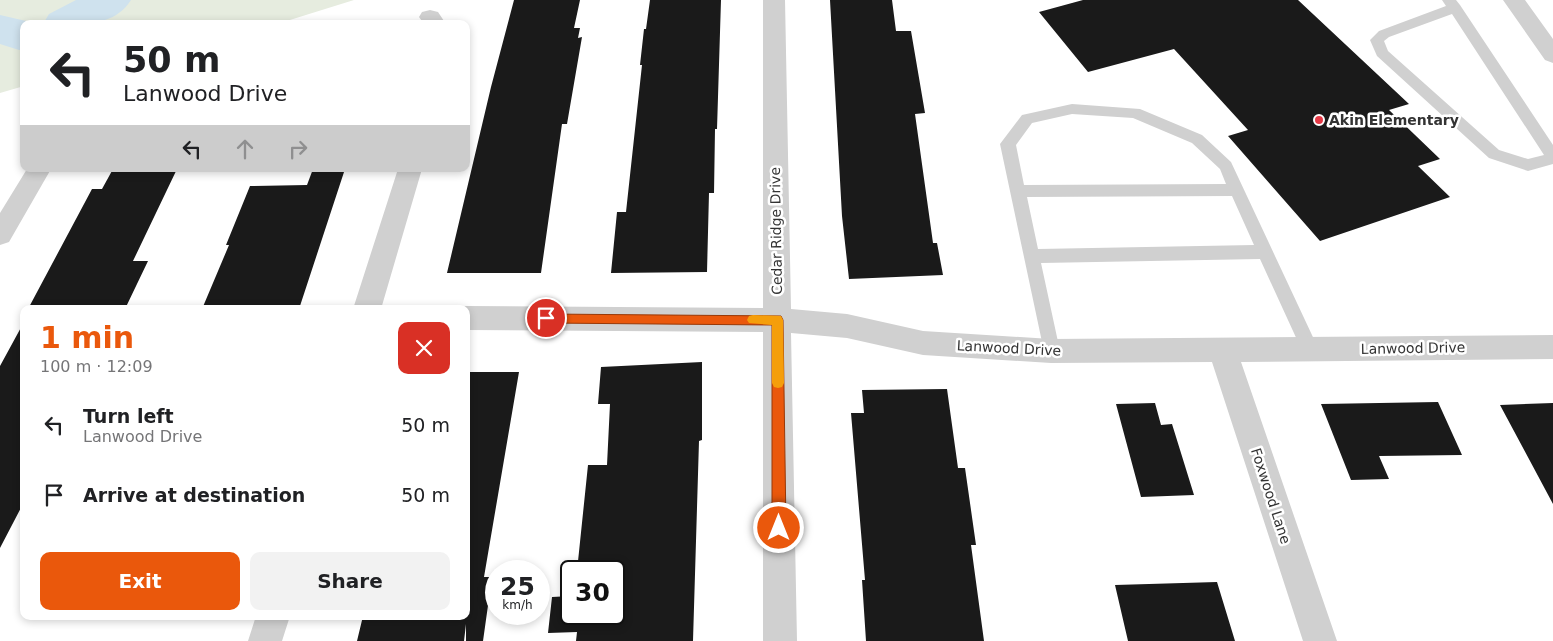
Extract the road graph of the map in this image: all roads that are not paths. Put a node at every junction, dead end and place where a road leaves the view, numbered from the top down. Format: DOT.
graph roads {
  1 [pos="774,0"];
  2 [pos="1514,0"];
  3 [pos="1452,4"];
  4 [pos="1553,56"];
  5 [pos="1553,158"];
  6 [pos="37,172"];
  7 [pos="409,172"];
  8 [pos="1237,190"];
  9 [pos="1018,191"];
  10 [pos="0,235"];
  11 [pos="1265,252"];
  12 [pos="1032,256"];
  13 [pos="368,305"];
  14 [pos="470,318"];
  15 [pos="777,320"];
  16 [pos="1553,347"];
  17 [pos="1310,350"];
  18 [pos="1051,351"];
  19 [pos="1223,351"];
  20 [pos="272,620"];
  21 [pos="265,641"];
  22 [pos="780,641"];
  23 [pos="1320,641"];
  1 -- 15 [label="street, Cedar Ridge Drive"];
  2 -- 4 [label="street"];
  3 -- 5 [label="lane"];
  3 -- 5 [label="lane"];
  6 -- 10 [label="street"];
  7 -- 13 [label="street"];
  8 -- 9 [label="lane"];
  8 -- 9 [label="lane"];
  8 -- 11 [label="lane"];
  9 -- 12 [label="lane"];
  11 -- 12 [label="lane"];
  11 -- 17 [label="lane"];
  12 -- 18 [label="lane"];
  14 -- 15 [label="street, Lanwood Drive"];
  15 -- 18 [label="street, Lanwood Drive"];
  15 -- 22 [label="street, Cedar Ridge Drive"];
  16 -- 17 [label="street, Lanwood Drive"];
  17 -- 19 [label="street, Lanwood Drive"];
  18 -- 19 [label="street, Lanwood Drive"];
  19 -- 23 [label="street, Foxwood Lane"];
  20 -- 21 [label="street"];
}
